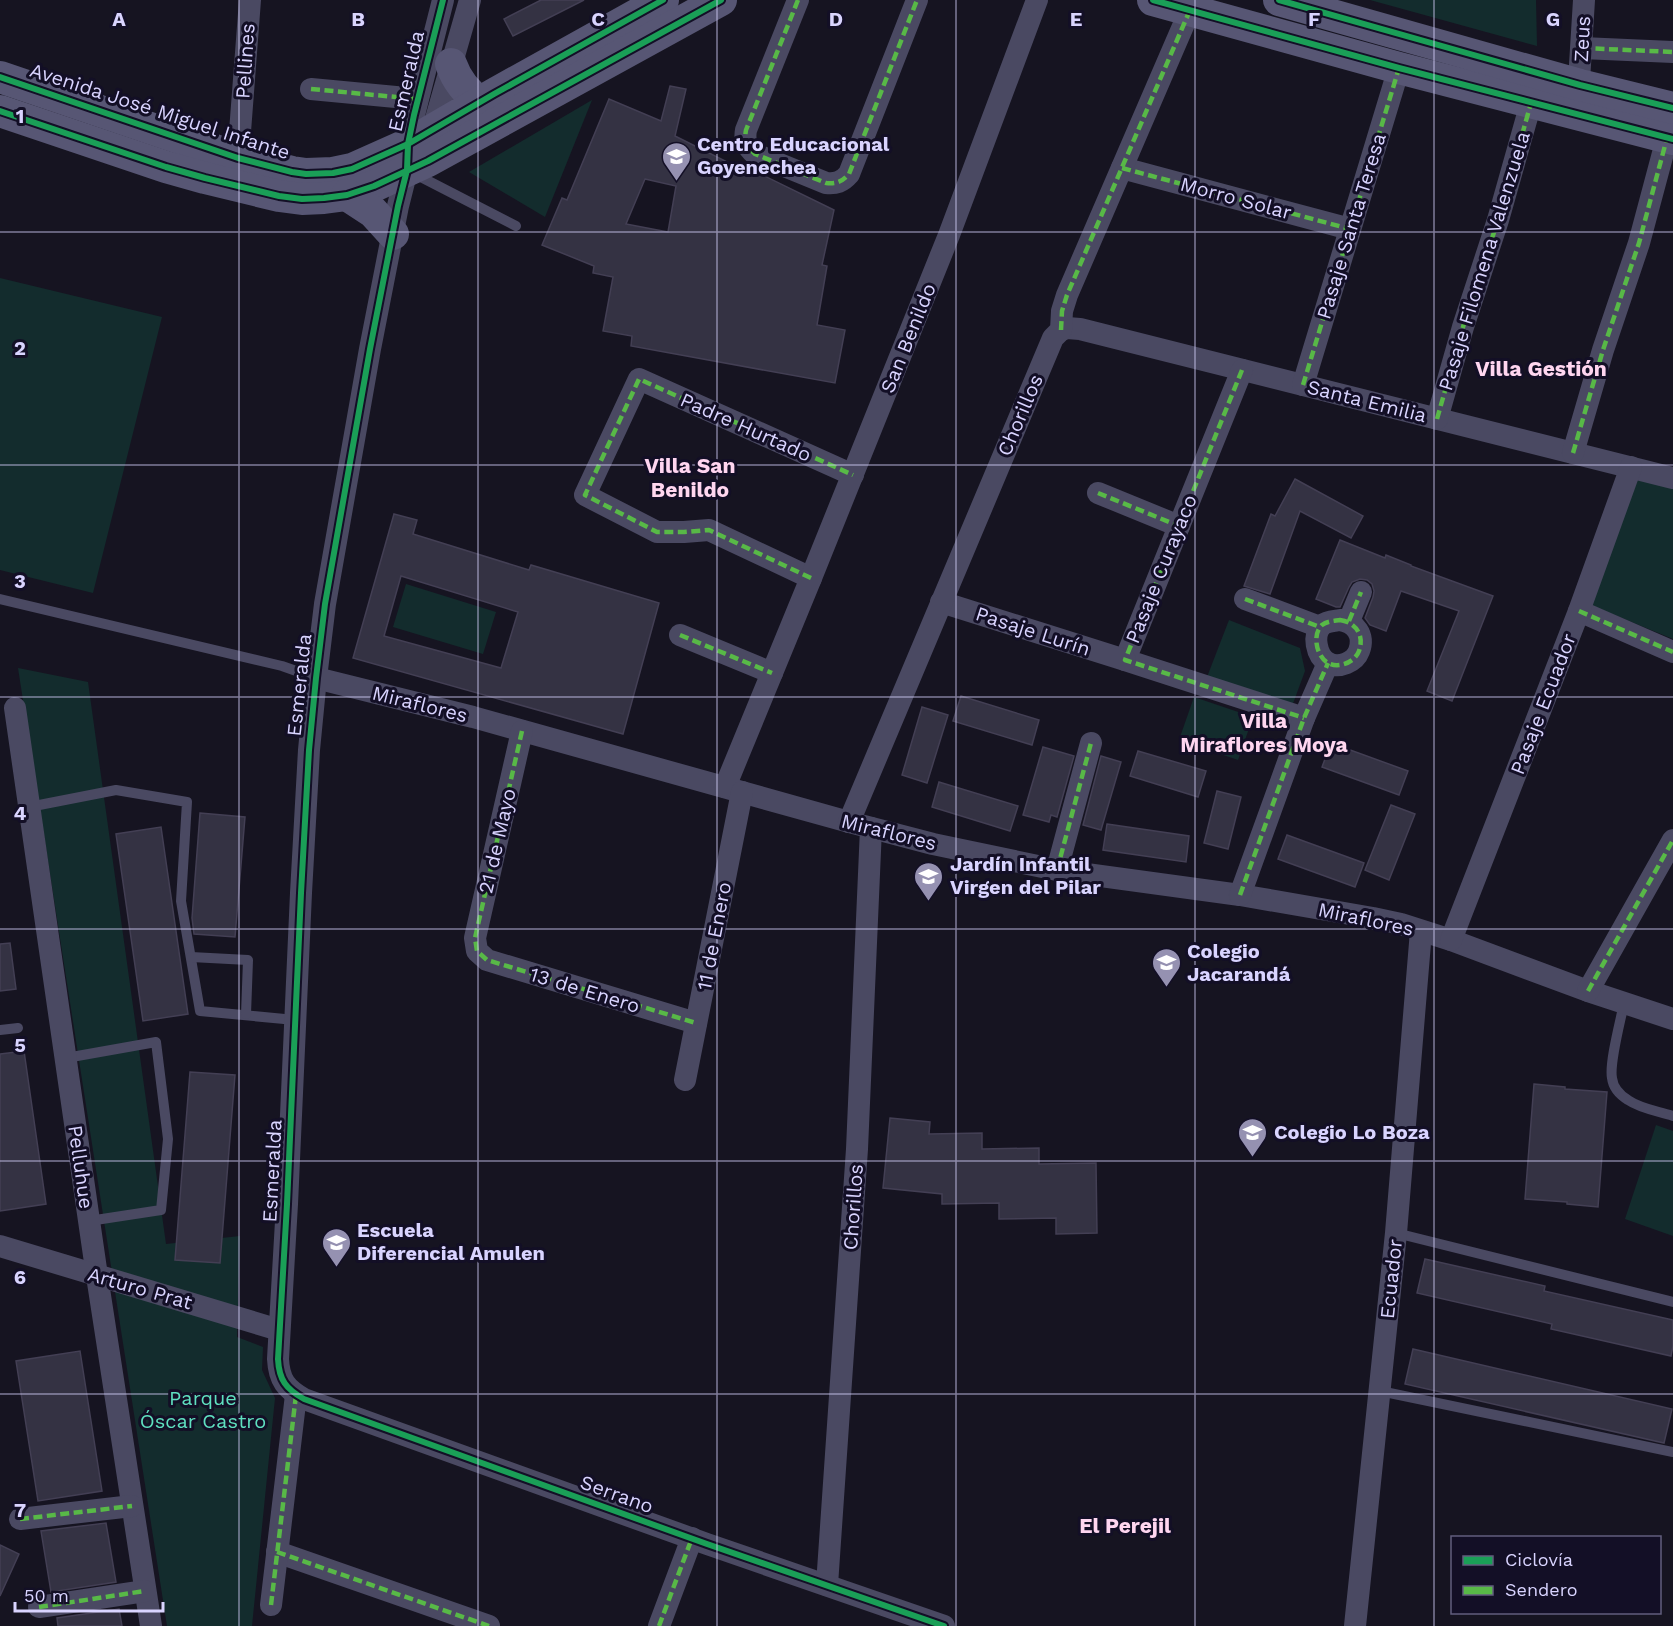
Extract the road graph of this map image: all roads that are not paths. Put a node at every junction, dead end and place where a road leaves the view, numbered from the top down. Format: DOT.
graph roads {
  1 [pos="250,0"];
  2 [pos="470,0"];
  3 [pos="663,0"];
  4 [pos="721,0"];
  5 [pos="798,0"];
  6 [pos="917,0"];
  7 [pos="1037,0"];
  8 [pos="1153,0"];
  9 [pos="1279,0"];
  10 [pos="1584,0"];
  11 [pos="438,1"];
  12 [pos="1190,10"];
  13 [pos="1582,48"];
  14 [pos="1673,52"];
  15 [pos="451,64"];
  16 [pos="1400,68"];
  17 [pos="0,77"];
  18 [pos="311,89"];
  19 [pos="417,99"];
  20 [pos="1578,100"];
  21 [pos="480,102"];
  22 [pos="1531,103"];
  23 [pos="0,111"];
  24 [pos="1671,128"];
  25 [pos="416,148"];
  26 [pos="238,158"];
  27 [pos="1122,168"];
  28 [pos="347,195"];
  29 [pos="516,226"];
  30 [pos="1350,229"];
  31 [pos="393,234"];
  32 [pos="1061,330"];
  33 [pos="1242,370"];
  34 [pos="1303,385"];
  35 [pos="1437,419"];
  36 [pos="1573,453"];
  37 [pos="1631,467"];
  38 [pos="853,475"];
  39 [pos="1673,478"];
  40 [pos="1098,493"];
  41 [pos="1179,526"];
  42 [pos="811,578"];
  43 [pos="1361,592"];
  44 [pos="0,599"];
  45 [pos="1245,599"];
  46 [pos="941,602"];
  47 [pos="1579,611"];
  48 [pos="1349,621"];
  49 [pos="1320,627"];
  50 [pos="680,635"];
  51 [pos="1673,652"];
  52 [pos="1125,660"];
  53 [pos="1328,663"];
  54 [pos="772,673"];
  55 [pos="316,678"];
  56 [pos="15,708"];
  57 [pos="1304,718"];
  58 [pos="522,731"];
  59 [pos="1091,743"];
  60 [pos="733,789"];
  61 [pos="29,807"];
  62 [pos="849,822"];
  63 [pos="871,828"];
  64 [pos="1673,840"];
  65 [pos="1057,870"];
  66 [pos="1240,895"];
  67 [pos="1421,930"];
  68 [pos="1451,940"];
  69 [pos="477,951"];
  70 [pos="191,957"];
  71 [pos="1588,991"];
  72 [pos="1624,1003"];
  73 [pos="246,1014"];
  74 [pos="1673,1019"];
  75 [pos="295,1020"];
  76 [pos="696,1023"];
  77 [pos="18,1028"];
  78 [pos="0,1030"];
  79 [pos="66,1058"];
  80 [pos="685,1080"];
  81 [pos="1673,1116"];
  82 [pos="89,1221"];
  83 [pos="1396,1233"];
  84 [pos="0,1246"];
  85 [pos="97,1276"];
  86 [pos="1673,1302"];
  87 [pos="279,1330"];
  88 [pos="290,1389"];
  89 [pos="1380,1391"];
  90 [pos="1673,1452"];
  91 [pos="132,1506"];
  92 [pos="20,1519"];
  93 [pos="692,1538"];
  94 [pos="277,1552"];
  95 [pos="827,1586"];
  96 [pos="145,1591"];
  97 [pos="271,1605"];
  98 [pos="39,1607"];
  99 [pos="151,1626"];
  100 [pos="489,1626"];
  101 [pos="659,1626"];
  102 [pos="944,1626"];
  103 [pos="1354,1626"];
  1 -- 26 [label="street, Pellines"];
  2 -- 15 [label="street, Esmeralda"];
  3 -- 21 [label="main road, Avenida José Miguel Infante"];
  4 -- 25 [label="main road, Avenida José Miguel Infante"];
  5 -- 6 [label="street"];
  7 -- 38 [label="street, San Benildo"];
  8 -- 12 [label="main road"];
  9 -- 20 [label="main road"];
  10 -- 13 [label="street, Zeus"];
  11 -- 19 [label="street, Esmeralda"];
  12 -- 16 [label="main road"];
  12 -- 27 [label="street, Chorillos"];
  13 -- 14 [label="street"];
  13 -- 20 [label="street, Zeus"];
  15 -- 21 [label="main road"];
  15 -- 25 [label="street, Esmeralda"];
  16 -- 22 [label="main road"];
  16 -- 30 [label="street, Pasaje Santa Teresa"];
  17 -- 26 [label="main road, Avenida José Miguel Infante"];
  18 -- 19 [label="street"];
  19 -- 25 [label="street, Esmeralda"];
  20 -- 22 [label="main road"];
  20 -- 24 [label="main road"];
  21 -- 25 [label="main road, Avenida José Miguel Infante"];
  22 -- 35 [label="street, Pasaje Filomena Valenzuela"];
  23 -- 28 [label="main road, Avenida José Miguel Infante"];
  24 -- 36 [label="street"];
  25 -- 26 [label="main road, Avenida José Miguel Infante"];
  25 -- 28 [label="main road, Avenida José Miguel Infante"];
  25 -- 29 [label="lane"];
  25 -- 31 [label="street, Esmeralda"];
  27 -- 30 [label="street, Morro Solar"];
  27 -- 32 [label="street, Chorillos"];
  28 -- 31 [label="main road"];
  30 -- 34 [label="street, Pasaje Santa Teresa"];
  31 -- 55 [label="street, Esmeralda"];
  32 -- 33 [label="street, Santa Emilia"];
  32 -- 46 [label="street, Chorillos"];
  33 -- 34 [label="street, Santa Emilia"];
  33 -- 41 [label="street, Pasaje Curayaco"];
  34 -- 35 [label="street, Santa Emilia"];
  35 -- 36 [label="street, Santa Emilia"];
  36 -- 37 [label="street, Santa Emilia"];
  37 -- 39 [label="street, Santa Emilia"];
  37 -- 47 [label="street, Pasaje Ecuador"];
  38 -- 42 [label="street, San Benildo"];
  38 -- 42 [label="street, Padre Hurtado"];
  40 -- 41 [label="street"];
  41 -- 52 [label="street, Pasaje Curayaco"];
  42 -- 54 [label="street, San Benildo"];
  43 -- 48 [label="street"];
  44 -- 55 [label="lane"];
  45 -- 49 [label="street"];
  46 -- 52 [label="street, Pasaje Lurín"];
  46 -- 62 [label="street, Chorillos"];
  47 -- 51 [label="street"];
  47 -- 68 [label="street, Pasaje Ecuador"];
  48 -- 49 [label="street"];
  48 -- 53 [label="street"];
  49 -- 53 [label="street"];
  50 -- 54 [label="street"];
  52 -- 57 [label="street, Pasaje Curayaco"];
  53 -- 57 [label="street"];
  54 -- 60 [label="street, San Benildo"];
  55 -- 58 [label="street, Miraflores"];
  55 -- 75 [label="street, Esmeralda"];
  56 -- 61 [label="street, Pelluhue"];
  57 -- 66 [label="street"];
  58 -- 60 [label="street, Miraflores"];
  58 -- 69 [label="street, 21 de Mayo"];
  59 -- 65 [label="street"];
  60 -- 62 [label="street, Miraflores"];
  60 -- 76 [label="street, 11 de Enero"];
  61 -- 70 [label="lane"];
  61 -- 79 [label="street, Pelluhue"];
  62 -- 63 [label="street, Miraflores"];
  63 -- 65 [label="street, Miraflores"];
  63 -- 95 [label="street, Chorillos"];
  64 -- 71 [label="street"];
  65 -- 66 [label="street, Miraflores"];
  66 -- 67 [label="street, Miraflores"];
  67 -- 68 [label="street, Miraflores"];
  67 -- 83 [label="street, Ecuador"];
  68 -- 71 [label="street, Miraflores"];
  69 -- 76 [label="street, 13 de Enero"];
  70 -- 73 [label="lane"];
  70 -- 73 [label="lane"];
  71 -- 72 [label="street, Miraflores"];
  72 -- 74 [label="street, Miraflores"];
  72 -- 81 [label="lane"];
  73 -- 75 [label="lane"];
  75 -- 87 [label="street, Esmeralda"];
  76 -- 80 [label="street, 11 de Enero"];
  77 -- 78 [label="lane"];
  79 -- 82 [label="street, Pelluhue"];
  79 -- 82 [label="lane"];
  82 -- 85 [label="street, Pelluhue"];
  83 -- 86 [label="lane"];
  83 -- 89 [label="street, Ecuador"];
  84 -- 85 [label="street, Arturo Prat"];
  85 -- 87 [label="street, Arturo Prat"];
  85 -- 91 [label="street, Pelluhue"];
  87 -- 88 [label="street, Esmeralda"];
  88 -- 93 [label="street, Serrano"];
  88 -- 94 [label="street, Esmeralda"];
  89 -- 90 [label="lane"];
  89 -- 103 [label="street, Ecuador"];
  91 -- 92 [label="street"];
  91 -- 96 [label="street, Pelluhue"];
  93 -- 95 [label="street, Serrano"];
  93 -- 101 [label="street"];
  94 -- 97 [label="street, Esmeralda"];
  94 -- 100 [label="street"];
  95 -- 102 [label="street, Serrano"];
  96 -- 98 [label="street"];
  96 -- 99 [label="street, Pelluhue"];
}
